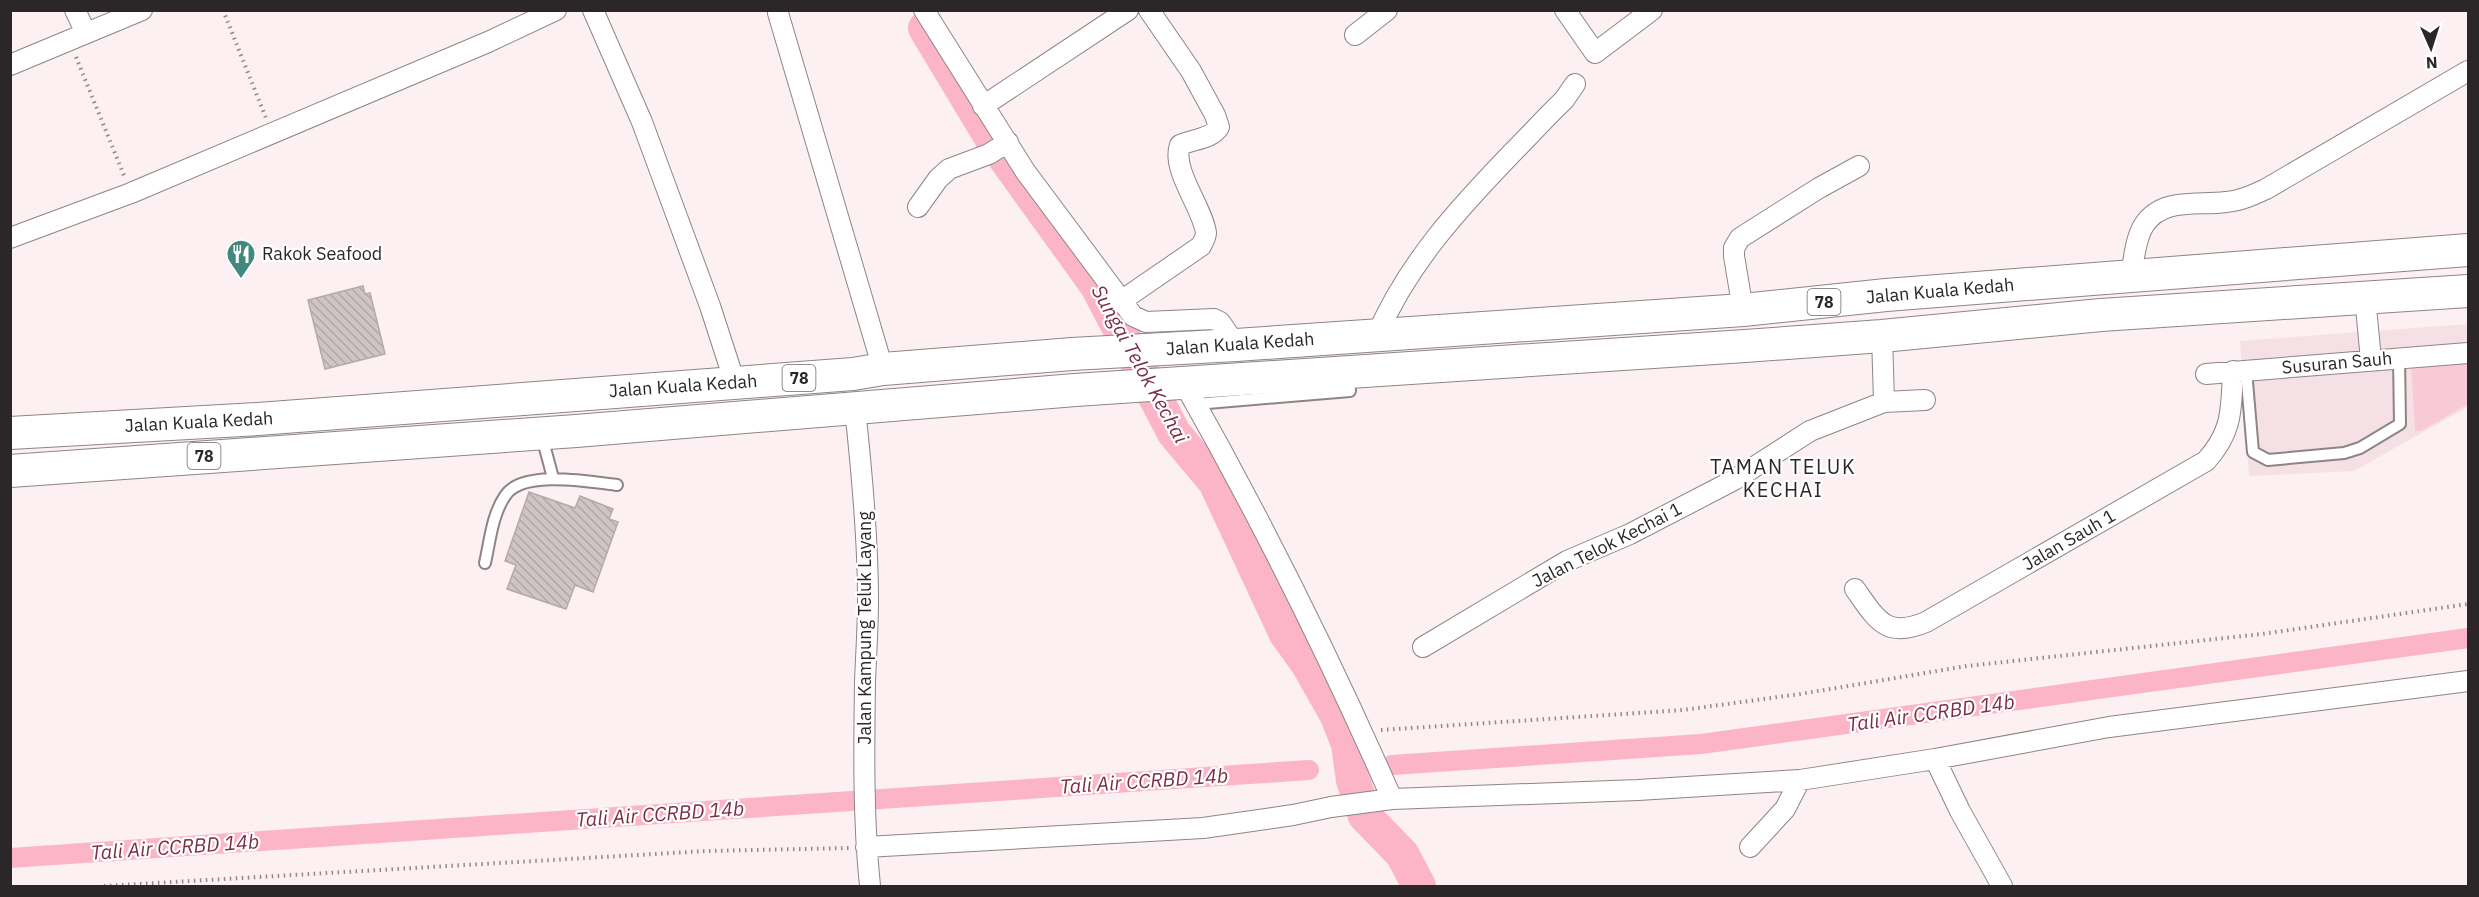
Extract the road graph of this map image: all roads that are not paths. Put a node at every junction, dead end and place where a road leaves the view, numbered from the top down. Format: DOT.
graph roads {
  1 [pos="75,10"];
  2 [pos="142,10"];
  3 [pos="556,10"];
  4 [pos="593,10"];
  5 [pos="924,10"];
  6 [pos="1128,10"];
  7 [pos="1149,10"];
  8 [pos="1387,10"];
  9 [pos="1565,10"];
  10 [pos="1652,10"];
  11 [pos="778,13"];
  12 [pos="1354,35"];
  13 [pos="78,38"];
  14 [pos="10,65"];
  15 [pos="2469,71"];
  16 [pos="1575,84"];
  17 [pos="982,106"];
  18 [pos="999,147"];
  19 [pos="1860,166"];
  20 [pos="918,207"];
  21 [pos="10,238"];
  22 [pos="2469,250"];
  23 [pos="2132,275"];
  24 [pos="2469,291"];
  25 [pos="2365,297"];
  26 [pos="1121,301"];
  27 [pos="1743,309"];
  28 [pos="1377,335"];
  29 [pos="1882,336"];
  30 [pos="1236,345"];
  31 [pos="2469,353"];
  32 [pos="2399,358"];
  33 [pos="2371,360"];
  34 [pos="883,369"];
  35 [pos="2240,371"];
  36 [pos="2206,374"];
  37 [pos="735,383"];
  38 [pos="1187,391"];
  39 [pos="524,397"];
  40 [pos="1925,400"];
  41 [pos="1884,402"];
  42 [pos="855,409"];
  43 [pos="43,430"];
  44 [pos="10,433"];
  45 [pos="541,433"];
  46 [pos="48,469"];
  47 [pos="10,471"];
  48 [pos="553,478"];
  49 [pos="617,485"];
  50 [pos="485,563"];
  51 [pos="1855,589"];
  52 [pos="1424,648"];
  53 [pos="2469,681"];
  54 [pos="1935,759"];
  55 [pos="1800,780"];
  56 [pos="1382,801"];
  57 [pos="865,840"];
  58 [pos="1750,847"];
  59 [pos="870,886"];
  60 [pos="2002,886"];
  1 -- 13 [label="street"];
  2 -- 13 [label="street"];
  3 -- 21 [label="street"];
  4 -- 37 [label="street"];
  5 -- 17 [label="street"];
  6 -- 17 [label="street"];
  7 -- 26 [label="street"];
  8 -- 12 [label="street"];
  9 -- 10 [label="street"];
  11 -- 34 [label="street"];
  13 -- 14 [label="street"];
  15 -- 23 [label="street"];
  16 -- 28 [label="street"];
  17 -- 18 [label="street"];
  18 -- 20 [label="street"];
  18 -- 26 [label="street"];
  19 -- 27 [label="street"];
  22 -- 23 [label="main road, Jalan Kuala Kedah / 78"];
  23 -- 27 [label="main road, Jalan Kuala Kedah / 78"];
  24 -- 25 [label="main road, Jalan Kuala Kedah / 78"];
  25 -- 29 [label="main road, Jalan Kuala Kedah / 78"];
  25 -- 33 [label="street"];
  26 -- 30 [label="street"];
  27 -- 28 [label="main road, Jalan Kuala Kedah / 78"];
  28 -- 30 [label="main road, Jalan Kuala Kedah / 78"];
  29 -- 38 [label="main road, Jalan Kuala Kedah / 78"];
  29 -- 41 [label="street"];
  30 -- 34 [label="main road, Jalan Kuala Kedah / 78"];
  31 -- 32 [label="street, Susuran Sauh"];
  32 -- 33 [label="street, Susuran Sauh"];
  32 -- 35 [label="lane"];
  33 -- 35 [label="street, Susuran Sauh"];
  34 -- 37 [label="main road, Jalan Kuala Kedah / 78"];
  35 -- 36 [label="street, Susuran Sauh"];
  35 -- 51 [label="street, Jalan Sauh 1"];
  37 -- 39 [label="main road, Jalan Kuala Kedah / 78"];
  38 -- 42 [label="main road, Jalan Kuala Kedah / 78"];
  38 -- 56 [label="street"];
  39 -- 43 [label="main road, Jalan Kuala Kedah / 78"];
  39 -- 45 [label="main road"];
  40 -- 41 [label="street, Jalan Telok Kechai 1"];
  41 -- 52 [label="street, Jalan Telok Kechai 1"];
  42 -- 45 [label="main road, Jalan Kuala Kedah / 78"];
  42 -- 57 [label="street, Jalan Kampung Teluk Layang"];
  43 -- 44 [label="main road, Jalan Kuala Kedah / 78"];
  43 -- 46 [label="main road"];
  45 -- 46 [label="main road, Jalan Kuala Kedah / 78"];
  45 -- 48 [label="lane"];
  46 -- 47 [label="main road, Jalan Kuala Kedah / 78"];
  48 -- 49 [label="lane"];
  48 -- 50 [label="lane"];
  53 -- 54 [label="street"];
  54 -- 55 [label="street"];
  54 -- 60 [label="street"];
  55 -- 56 [label="street"];
  55 -- 58 [label="street"];
  56 -- 57 [label="street"];
  57 -- 59 [label="street, Jalan Kampung Teluk Layang"];
}
